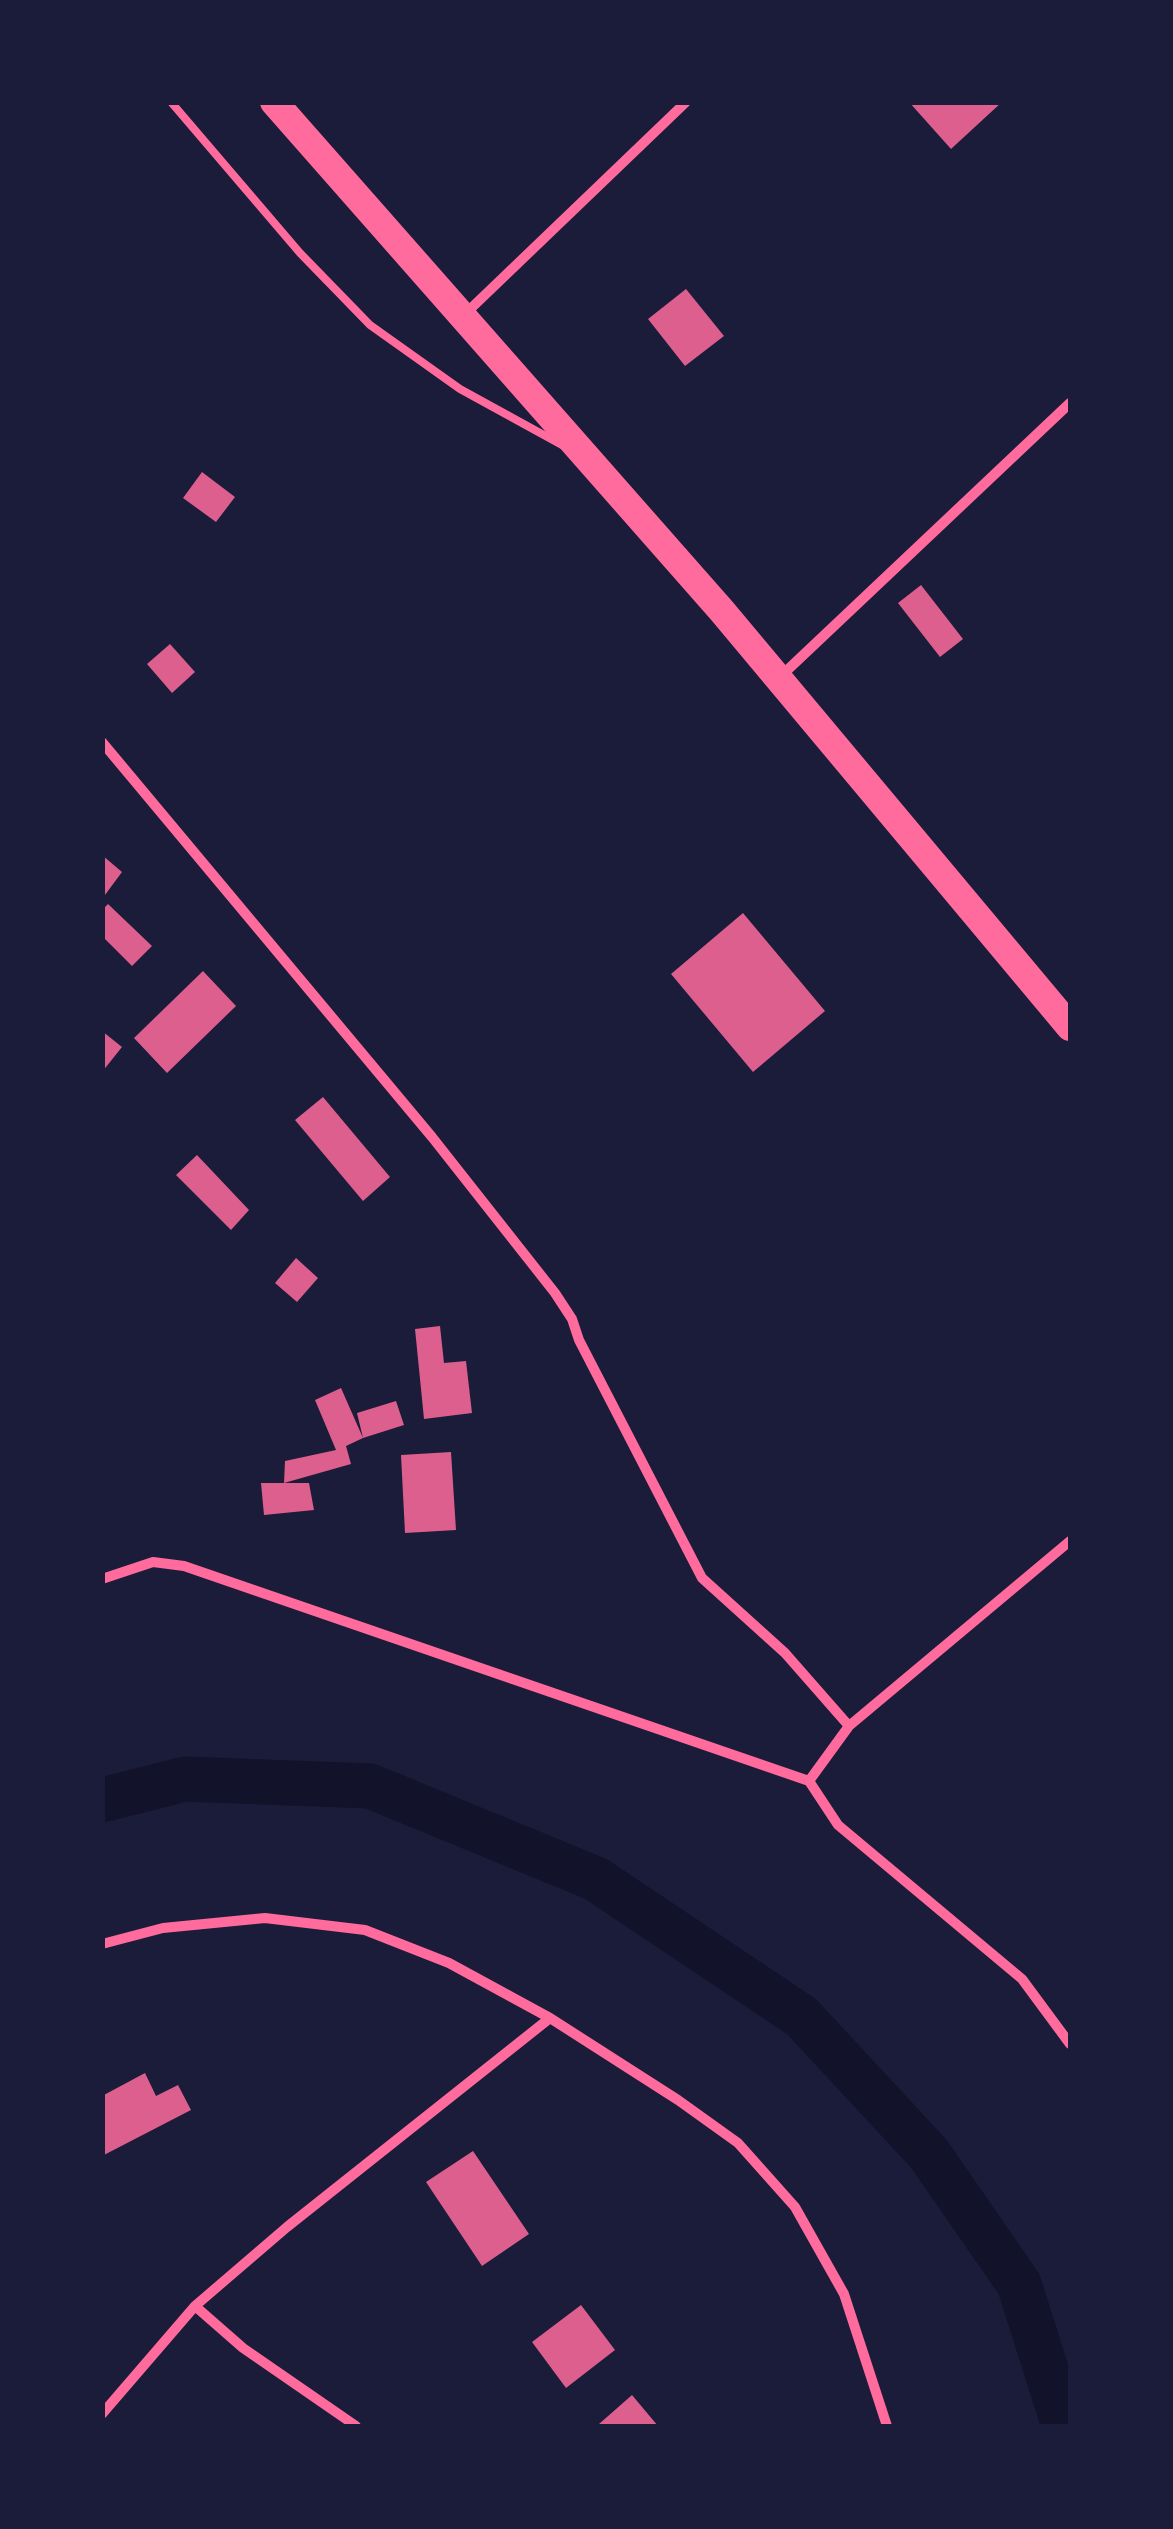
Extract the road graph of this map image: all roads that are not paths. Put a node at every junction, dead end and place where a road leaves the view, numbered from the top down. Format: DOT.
graph roads {
  1 [pos="171,102"];
  2 [pos="274,102"];
  3 [pos="686,102"];
  4 [pos="463,316"];
  5 [pos="1070,403"];
  6 [pos="591,461"];
  7 [pos="779,678"];
  8 [pos="102,742"];
  9 [pos="1070,1027"];
  10 [pos="1070,1541"];
  11 [pos="102,1580"];
  12 [pos="849,1726"];
  13 [pos="810,1781"];
  14 [pos="102,1944"];
  15 [pos="550,2018"];
  16 [pos="1070,2044"];
  17 [pos="195,2306"];
  18 [pos="102,2414"];
  19 [pos="356,2426"];
  20 [pos="887,2426"];
  1 -- 6 [label="lane"];
  2 -- 4 [label="highway"];
  3 -- 4 [label="street"];
  4 -- 6 [label="highway"];
  5 -- 7 [label="street"];
  6 -- 7 [label="highway"];
  7 -- 9 [label="highway"];
  8 -- 12 [label="street"];
  10 -- 12 [label="street"];
  11 -- 13 [label="street"];
  12 -- 13 [label="street"];
  13 -- 16 [label="street"];
  14 -- 15 [label="street"];
  15 -- 17 [label="street"];
  15 -- 20 [label="street"];
  17 -- 18 [label="street"];
  17 -- 19 [label="street"];
}
